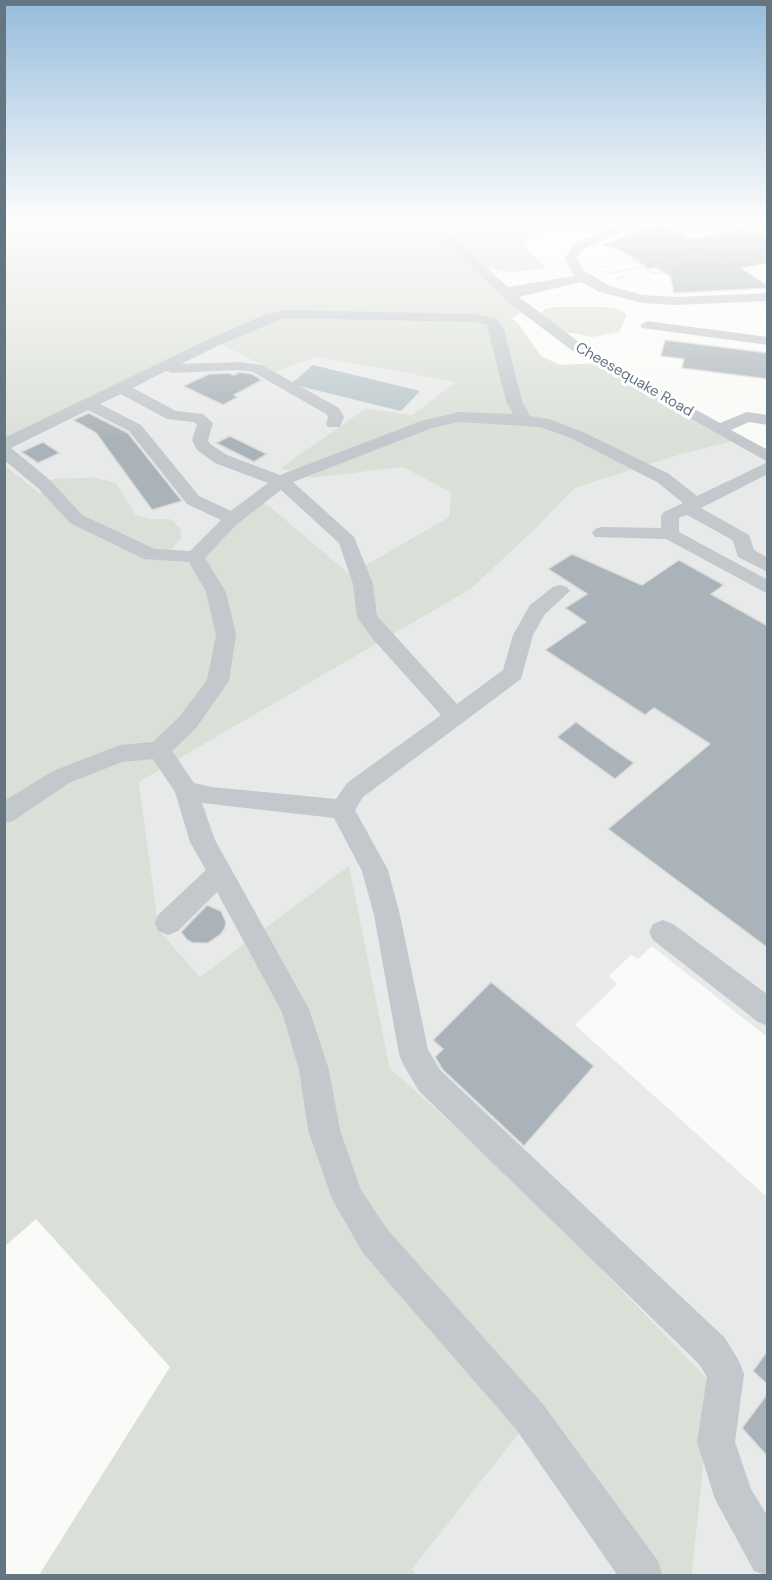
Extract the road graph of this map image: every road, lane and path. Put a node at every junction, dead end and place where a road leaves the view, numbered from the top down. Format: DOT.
graph roads {
  1 [pos="509,295"];
  2 [pos="627,295"];
  3 [pos="768,297"];
  4 [pos="647,325"];
  5 [pos="768,340"];
  6 [pos="155,371"];
  7 [pos="121,388"];
  8 [pos="88,404"];
  9 [pos="768,420"];
  10 [pos="526,421"];
  11 [pos="334,424"];
  12 [pos="719,429"];
  13 [pos="5,445"];
  14 [pos="300,456"];
  15 [pos="768,457"];
  16 [pos="768,467"];
  17 [pos="276,480"];
  18 [pos="692,506"];
  19 [pos="233,519"];
  20 [pos="602,533"];
  21 [pos="670,534"];
  22 [pos="742,541"];
  23 [pos="195,557"];
  24 [pos="715,558"];
  25 [pos="766,580"];
  26 [pos="560,591"];
  27 [pos="455,716"];
  28 [pos="159,750"];
  29 [pos="186,790"];
  30 [pos="342,809"];
  31 [pos="4,814"];
  32 [pos="220,873"];
  33 [pos="168,923"];
  34 [pos="663,932"];
  35 [pos="768,1013"];
  36 [pos="768,1557"];
  37 [pos="643,1575"];
  1 -- 12 [label="street, Cheesequake Road"];
  2 -- 3 [label="street"];
  4 -- 5 [label="street"];
  6 -- 7 [label="street"];
  6 -- 10 [label="street"];
  6 -- 11 [label="street"];
  7 -- 8 [label="street"];
  7 -- 17 [label="street"];
  8 -- 13 [label="street"];
  8 -- 19 [label="street"];
  9 -- 12 [label="street"];
  10 -- 17 [label="street"];
  10 -- 18 [label="street"];
  12 -- 15 [label="street, Cheesequake Road"];
  13 -- 23 [label="street"];
  14 -- 17 [label="street"];
  16 -- 18 [label="street"];
  17 -- 19 [label="street"];
  17 -- 27 [label="street"];
  18 -- 21 [label="street"];
  18 -- 22 [label="street"];
  19 -- 23 [label="street"];
  20 -- 21 [label="street"];
  21 -- 24 [label="street"];
  22 -- 24 [label="street"];
  22 -- 25 [label="street"];
  23 -- 28 [label="street"];
  24 -- 25 [label="street"];
  26 -- 27 [label="street"];
  27 -- 30 [label="street"];
  28 -- 29 [label="street"];
  28 -- 31 [label="street"];
  29 -- 30 [label="street"];
  29 -- 32 [label="street"];
  30 -- 36 [label="street"];
  32 -- 33 [label="street"];
  32 -- 37 [label="street"];
  34 -- 35 [label="street"];
}
